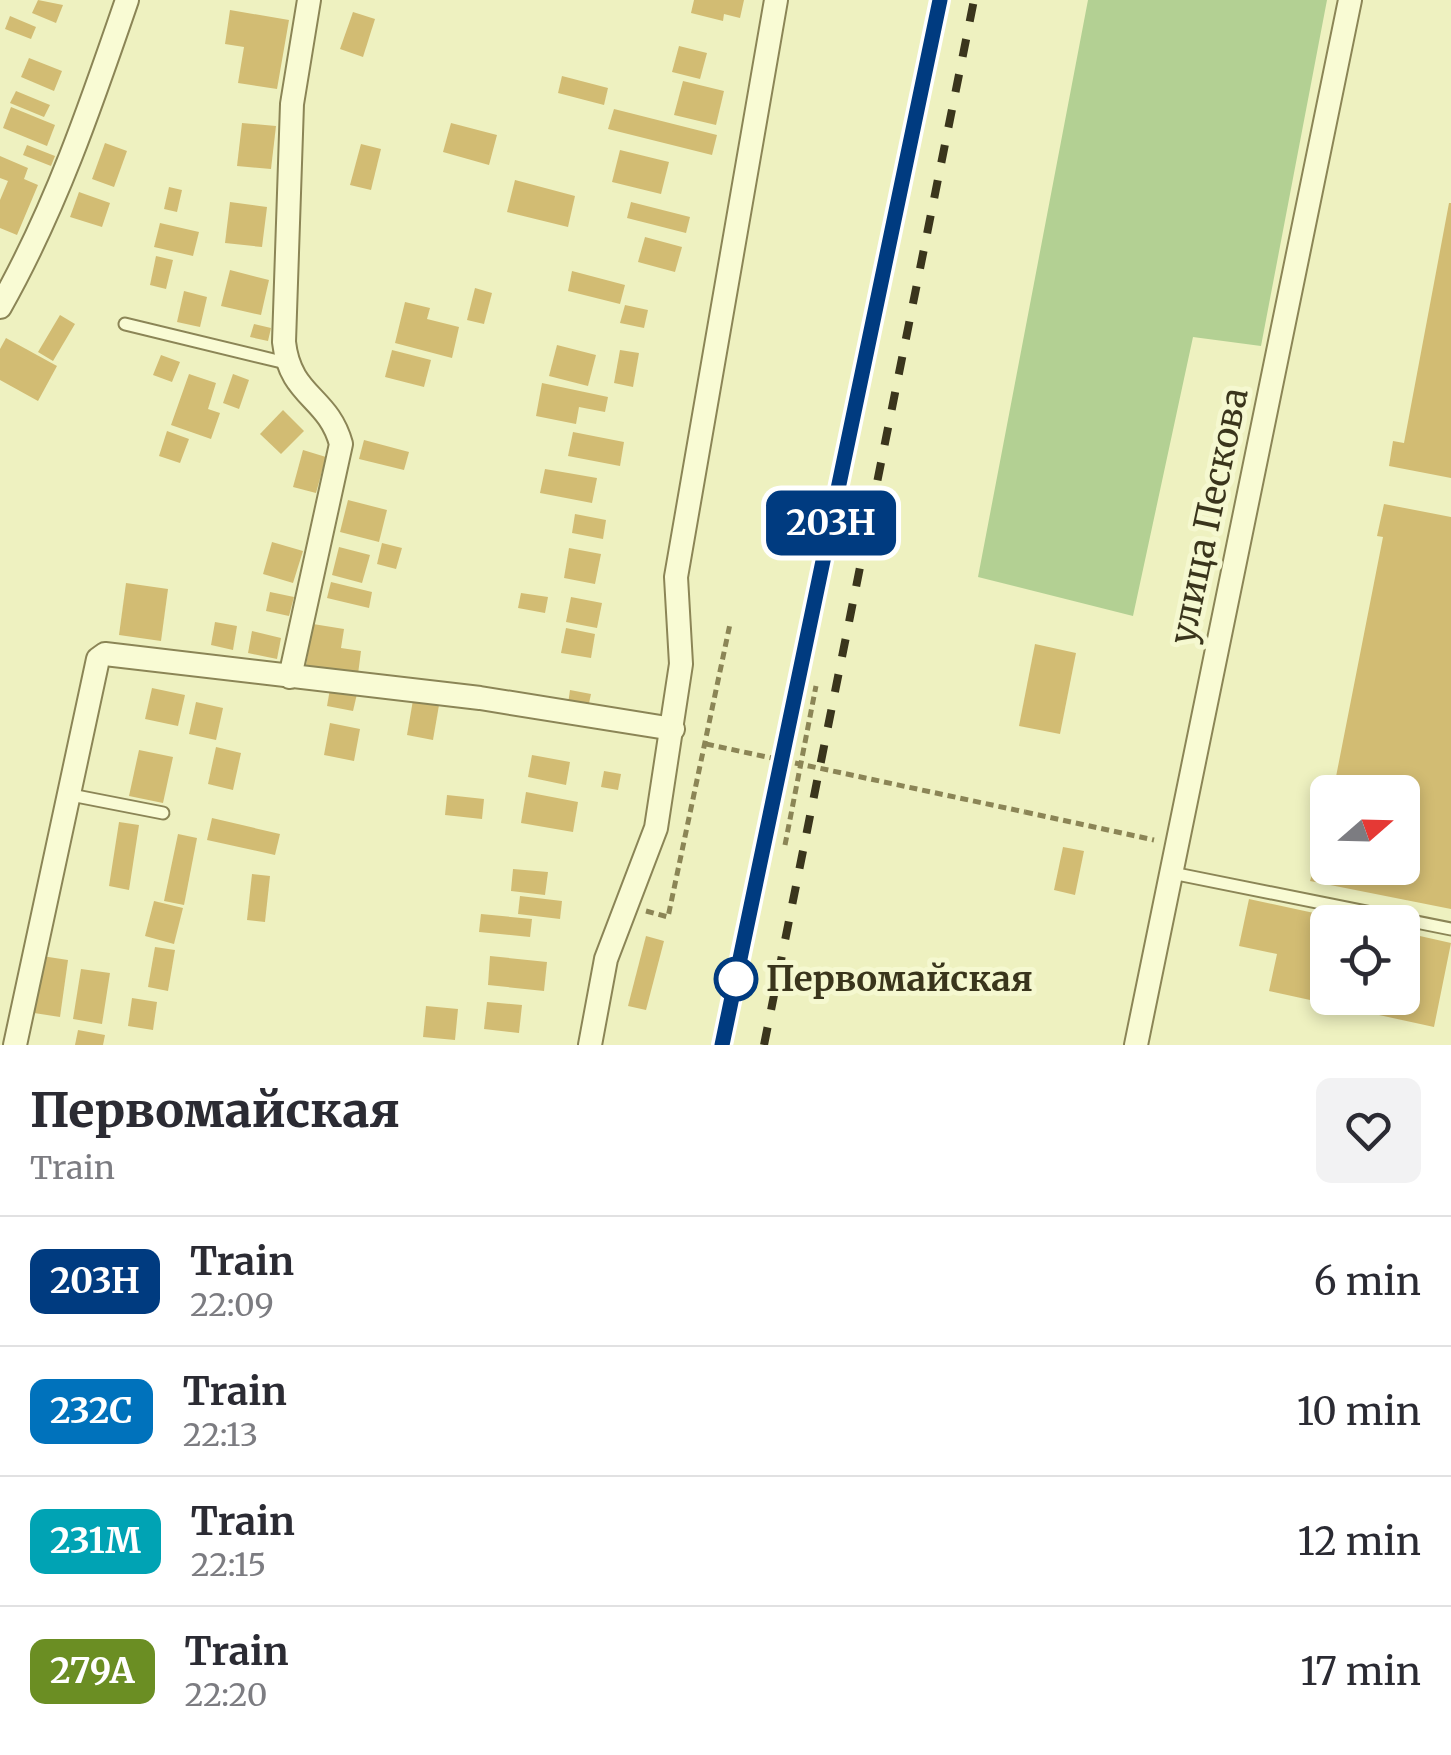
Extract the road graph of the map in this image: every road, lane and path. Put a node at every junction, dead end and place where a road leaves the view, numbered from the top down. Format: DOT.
graph roads {
  1 [pos="127,0"];
  2 [pos="309,0"];
  3 [pos="776,0"];
  4 [pos="1350,0"];
  5 [pos="0,307"];
  6 [pos="125,324"];
  7 [pos="286,363"];
  8 [pos="730,624"];
  9 [pos="290,676"];
  10 [pos="816,686"];
  11 [pos="673,729"];
  12 [pos="706,744"];
  13 [pos="802,765"];
  14 [pos="72,795"];
  15 [pos="163,813"];
  16 [pos="785,846"];
  17 [pos="1178,846"];
  18 [pos="1172,873"];
  19 [pos="626,907"];
  20 [pos="1451,929"];
  21 [pos="16,1045"];
  22 [pos="590,1045"];
  23 [pos="1136,1045"];
  1 -- 5 [label="street"];
  2 -- 7 [label="street"];
  3 -- 11 [label="street"];
  4 -- 17 [label="street, улица Пескова"];
  6 -- 7 [label="lane"];
  7 -- 9 [label="street"];
  8 -- 12 [label="path"];
  9 -- 11 [label="street"];
  9 -- 14 [label="street"];
  10 -- 13 [label="path"];
  11 -- 19 [label="street"];
  12 -- 13 [label="path, bridge"];
  12 -- 19 [label="path"];
  13 -- 16 [label="path"];
  13 -- 17 [label="path, bridge"];
  14 -- 15 [label="lane"];
  14 -- 21 [label="street"];
  17 -- 18 [label="street, улица Пескова"];
  18 -- 20 [label="lane"];
  18 -- 23 [label="street, улица Пескова"];
  19 -- 22 [label="street"];
}
